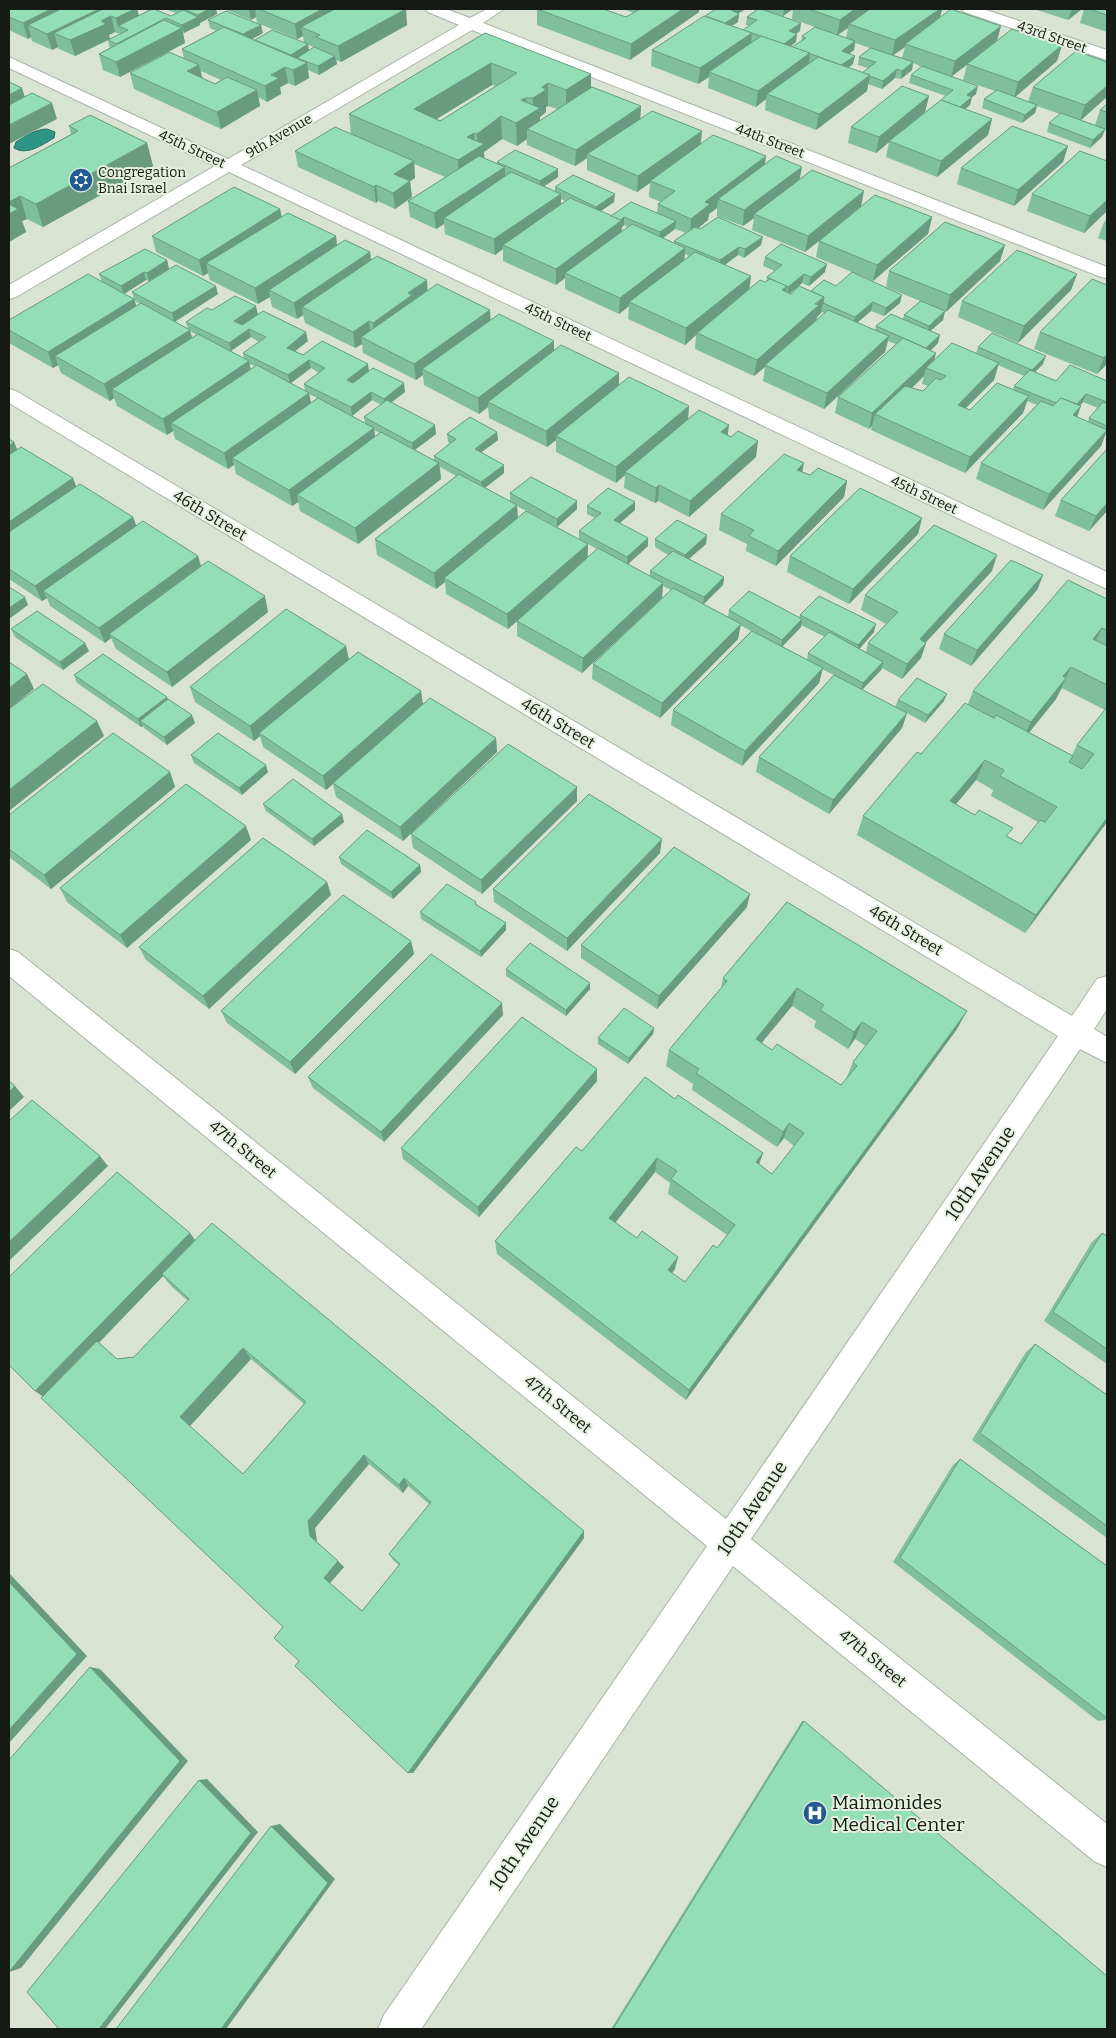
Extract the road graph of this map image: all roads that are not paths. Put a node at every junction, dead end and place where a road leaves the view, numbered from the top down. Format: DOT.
graph roads {
  1 [pos="433,9"];
  2 [pos="497,9"];
  3 [pos="969,9"];
  4 [pos="472,24"];
  5 [pos="1107,55"];
  6 [pos="9,62"];
  7 [pos="228,166"];
  8 [pos="1107,273"];
  9 [pos="9,294"];
  10 [pos="9,395"];
  11 [pos="1107,581"];
  12 [pos="9,960"];
  13 [pos="1107,987"];
  14 [pos="1077,1032"];
  15 [pos="1107,1050"];
  16 [pos="728,1542"];
  17 [pos="1107,1848"];
  18 [pos="398,2029"];
  1 -- 4 [label="street, 44th Street"];
  2 -- 4 [label="street, 9th Avenue"];
  3 -- 5 [label="street, 43rd Street"];
  4 -- 7 [label="street, 9th Avenue"];
  4 -- 8 [label="street, 44th Street"];
  6 -- 7 [label="street, 45th Street"];
  7 -- 9 [label="street, 9th Avenue"];
  7 -- 11 [label="street, 45th Street"];
  10 -- 14 [label="street, 46th Street"];
  12 -- 16 [label="street, 47th Street"];
  13 -- 14 [label="street, 10th Avenue"];
  14 -- 15 [label="street, 46th Street"];
  14 -- 16 [label="street, 10th Avenue"];
  16 -- 17 [label="street, 47th Street"];
  16 -- 18 [label="street, 10th Avenue"];
}
